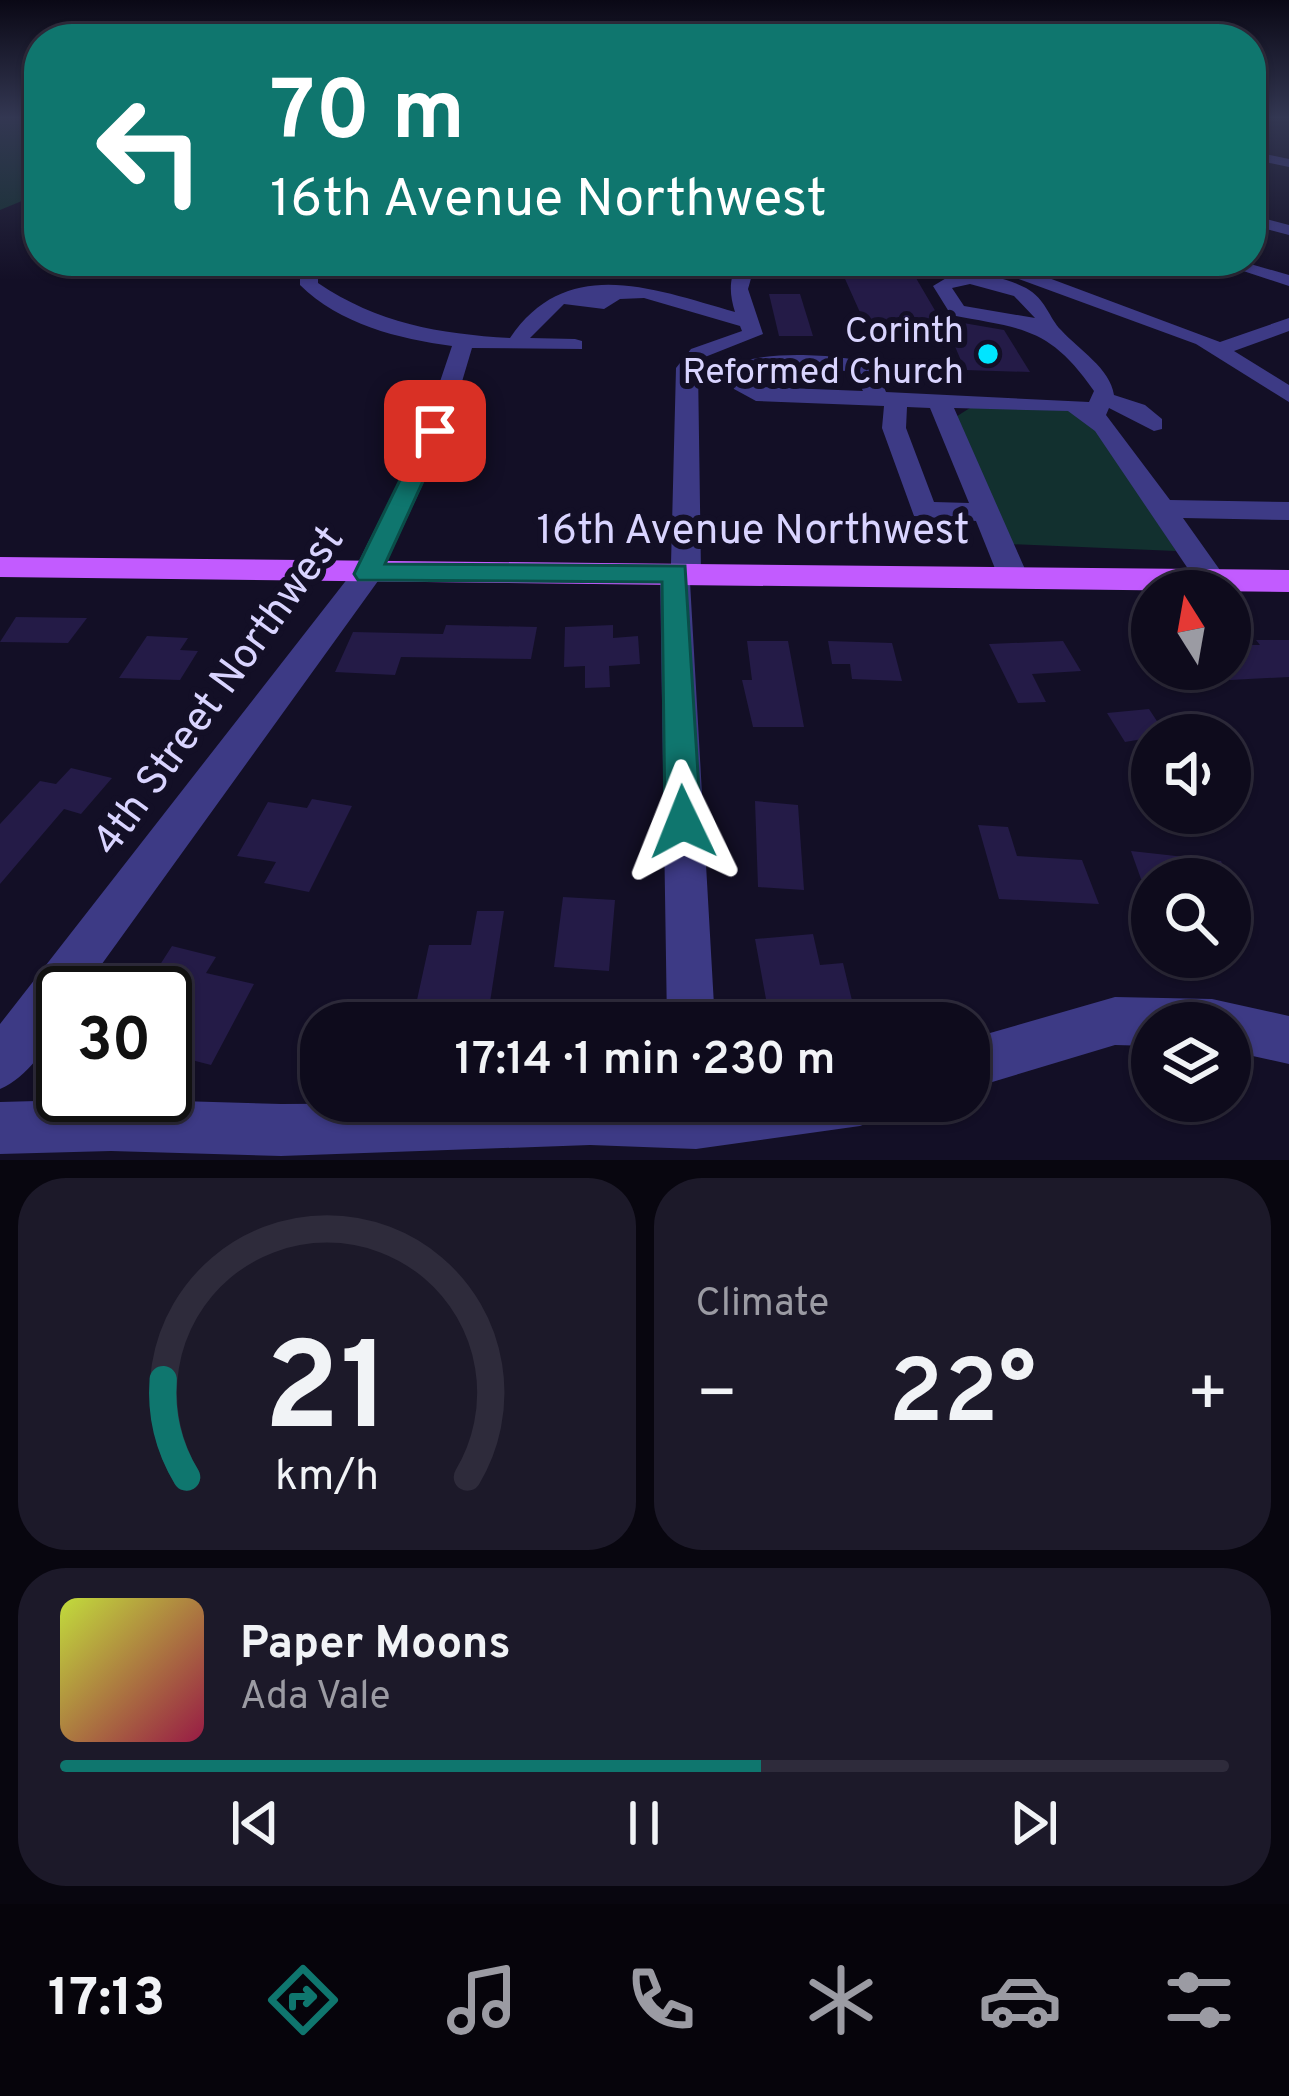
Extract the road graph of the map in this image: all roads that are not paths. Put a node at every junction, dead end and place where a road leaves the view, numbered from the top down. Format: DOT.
graph roads {
  1 [pos="307,276"];
  2 [pos="739,276"];
  3 [pos="1026,276"];
  4 [pos="1289,324"];
  5 [pos="1048,326"];
  6 [pos="749,342"];
  7 [pos="464,344"];
  8 [pos="515,345"];
  9 [pos="575,345"];
  10 [pos="1220,349"];
  11 [pos="1289,395"];
  12 [pos="886,398"];
  13 [pos="939,401"];
  14 [pos="1099,407"];
  15 [pos="1154,424"];
  16 [pos="1162,509"];
  17 [pos="1289,511"];
  18 [pos="985,513"];
  19 [pos="0,567"];
  20 [pos="1205,570"];
  21 [pos="681,573"];
  22 [pos="367,574"];
  23 [pos="1013,576"];
  24 [pos="1131,578"];
  25 [pos="1251,581"];
  26 [pos="1289,581"];
  27 [pos="691,1002"];
  28 [pos="1131,1021"];
  29 [pos="1251,1032"];
  30 [pos="1289,1040"];
  31 [pos="990,1058"];
  32 [pos="0,1064"];
  33 [pos="506,1122"];
  34 [pos="0,1128"];
  1 -- 7 [label="street"];
  2 -- 6 [label="street"];
  3 -- 10 [label="street"];
  4 -- 10 [label="street"];
  5 -- 5 [label="street"];
  5 -- 14 [label="street"];
  6 -- 8 [label="street"];
  6 -- 12 [label="street"];
  6 -- 21 [label="street"];
  7 -- 8 [label="street"];
  7 -- 22 [label="street, 4th Street Northwest"];
  8 -- 9 [label="street"];
  10 -- 11 [label="street"];
  12 -- 13 [label="street"];
  12 -- 18 [label="street"];
  13 -- 14 [label="street"];
  13 -- 18 [label="street"];
  14 -- 15 [label="street"];
  14 -- 16 [label="street"];
  16 -- 17 [label="street"];
  16 -- 20 [label="street"];
  18 -- 23 [label="street"];
  19 -- 22 [label="main road, 16th Avenue Northwest"];
  21 -- 22 [label="main road, 16th Avenue Northwest"];
  21 -- 23 [label="main road, 16th Avenue Northwest"];
  21 -- 27 [label="street"];
  22 -- 32 [label="street, 4th Street Northwest"];
  23 -- 24 [label="main road, 16th Avenue Northwest"];
  25 -- 26 [label="main road, 16th Avenue Northwest"];
  28 -- 31 [label="street"];
  29 -- 30 [label="street"];
  33 -- 34 [label="street"];
}
